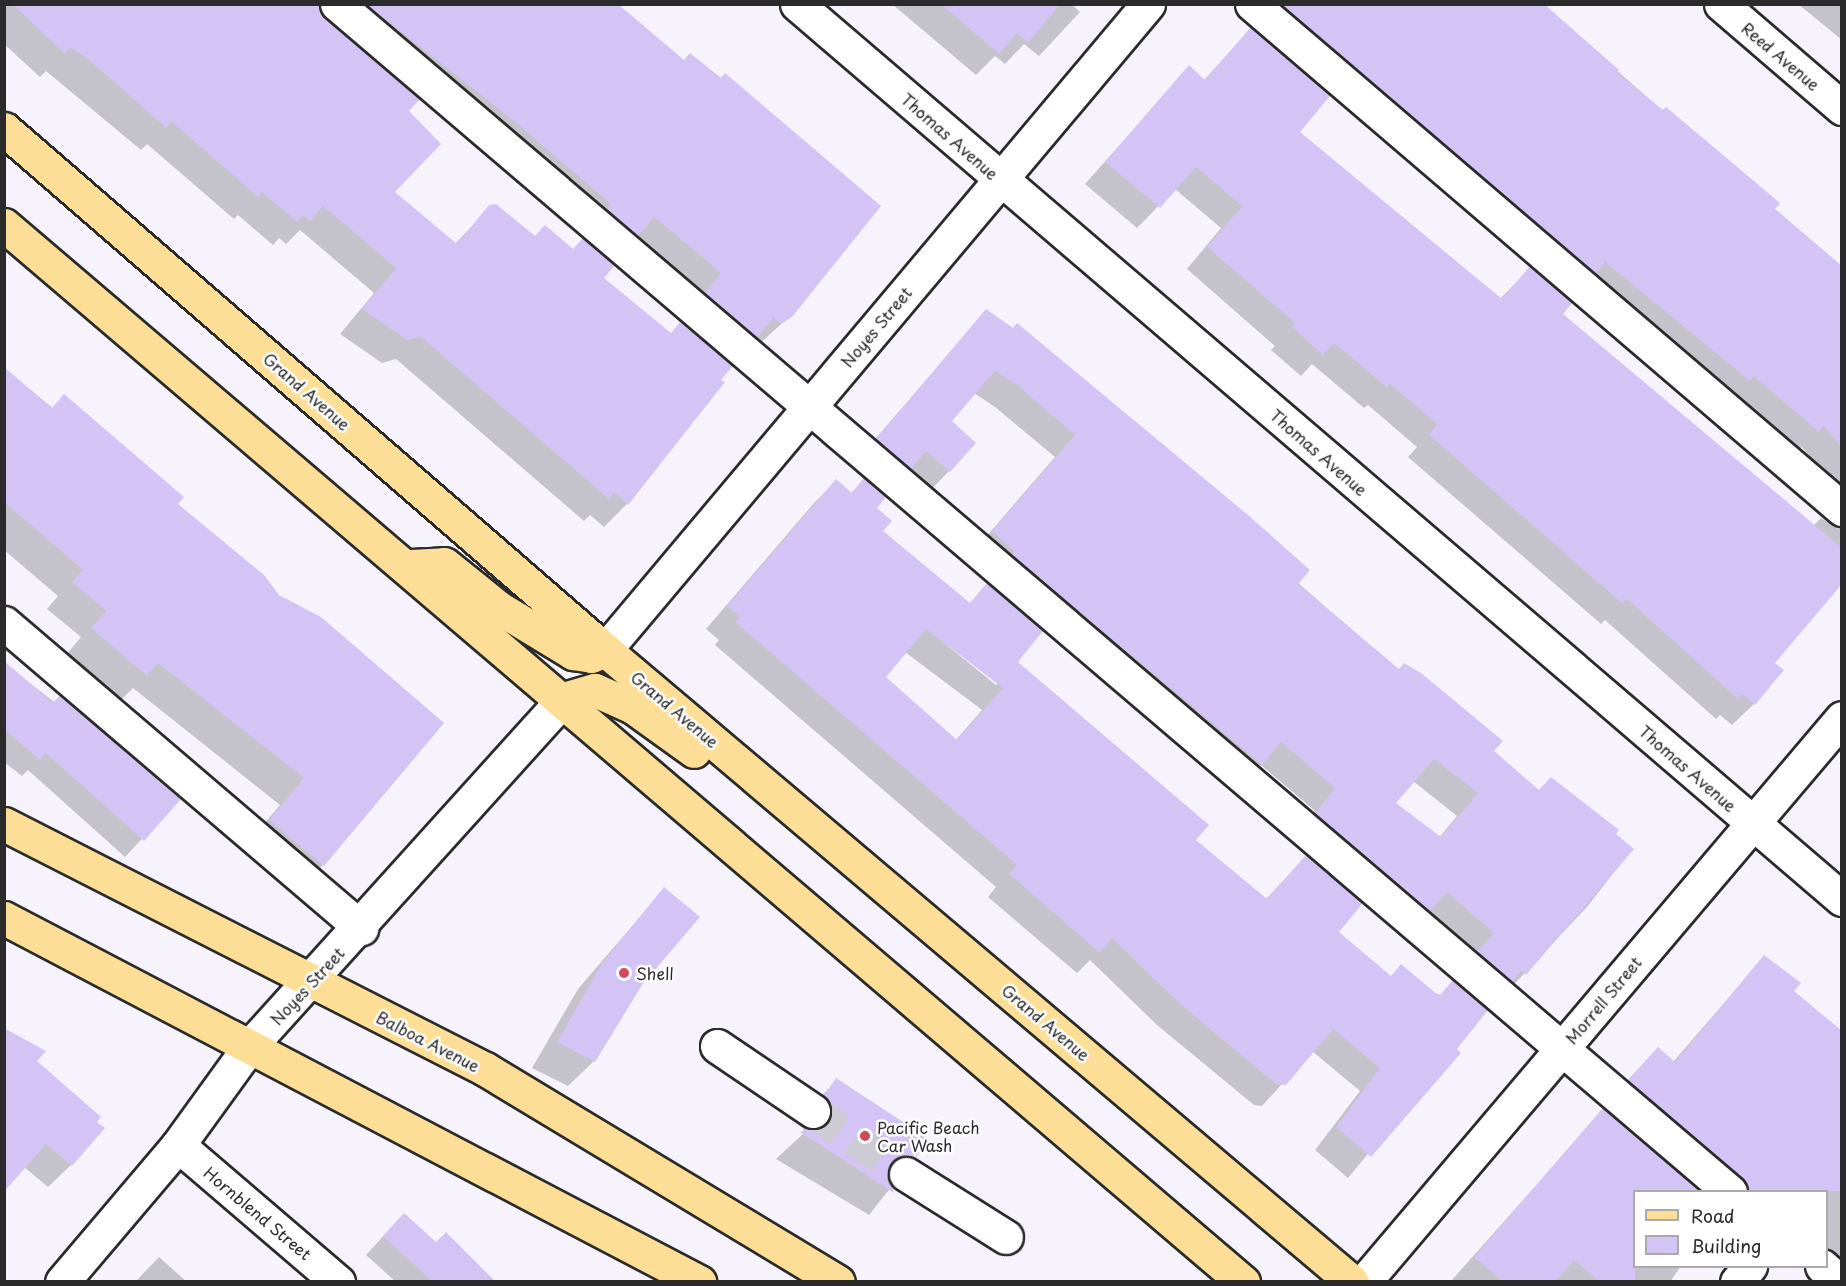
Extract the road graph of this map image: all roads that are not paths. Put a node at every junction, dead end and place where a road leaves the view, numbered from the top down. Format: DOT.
graph roads {
  1 [pos="337,4"];
  2 [pos="797,4"];
  3 [pos="1148,4"];
  4 [pos="1252,4"];
  5 [pos="1721,4"];
  6 [pos="1842,108"];
  7 [pos="4,129"];
  8 [pos="1001,179"];
  9 [pos="4,225"];
  10 [pos="808,406"];
  11 [pos="1842,509"];
  12 [pos="411,566"];
  13 [pos="4,623"];
  14 [pos="605,650"];
  15 [pos="562,699"];
  16 [pos="1842,718"];
  17 [pos="760,780"];
  18 [pos="1753,823"];
  19 [pos="4,824"];
  20 [pos="1842,899"];
  21 [pos="4,918"];
  22 [pos="361,928"];
  23 [pos="310,982"];
  24 [pos="717,1046"];
  25 [pos="249,1047"];
  26 [pos="1559,1051"];
  27 [pos="813,1112"];
  28 [pos="178,1145"];
  29 [pos="906,1174"];
  30 [pos="1729,1190"];
  31 [pos="1006,1237"];
  32 [pos="1748,1268"];
  33 [pos="1824,1268"];
  34 [pos="62,1281"];
  35 [pos="338,1281"];
  36 [pos="699,1281"];
  37 [pos="838,1281"];
  38 [pos="1243,1281"];
  39 [pos="1352,1281"];
  40 [pos="1364,1281"];
  41 [pos="1737,1281"];
  42 [pos="1840,1281"];
  1 -- 10 [label="street"];
  2 -- 8 [label="street, Thomas Avenue"];
  3 -- 8 [label="street, Noyes Street"];
  4 -- 11 [label="street"];
  5 -- 6 [label="street, Reed Avenue"];
  7 -- 14 [label="main road, Grand Avenue"];
  8 -- 10 [label="street, Noyes Street"];
  8 -- 18 [label="street, Thomas Avenue"];
  9 -- 12 [label="main road"];
  10 -- 14 [label="street, Noyes Street"];
  10 -- 26 [label="street"];
  12 -- 14 [label="main road"];
  12 -- 15 [label="main road"];
  13 -- 22 [label="street"];
  14 -- 17 [label="main road, Grand Avenue"];
  15 -- 17 [label="main road"];
  15 -- 22 [label="street, Noyes Street"];
  15 -- 38 [label="main road"];
  16 -- 18 [label="street, Morrell Street"];
  17 -- 39 [label="main road, Grand Avenue"];
  18 -- 20 [label="street, Thomas Avenue"];
  18 -- 26 [label="street, Morrell Street"];
  19 -- 23 [label="main road, Balboa Avenue"];
  21 -- 25 [label="main road"];
  22 -- 23 [label="street, Noyes Street"];
  23 -- 25 [label="street, Noyes Street"];
  23 -- 37 [label="main road, Balboa Avenue"];
  24 -- 27 [label="street"];
  25 -- 28 [label="street, Noyes Street"];
  25 -- 36 [label="main road"];
  26 -- 30 [label="street"];
  26 -- 40 [label="street, Morrell Street"];
  28 -- 34 [label="street, Noyes Street"];
  28 -- 35 [label="street, Hornblend Street"];
  29 -- 31 [label="street"];
  32 -- 41 [label="street"];
  33 -- 42 [label="street"];
}
